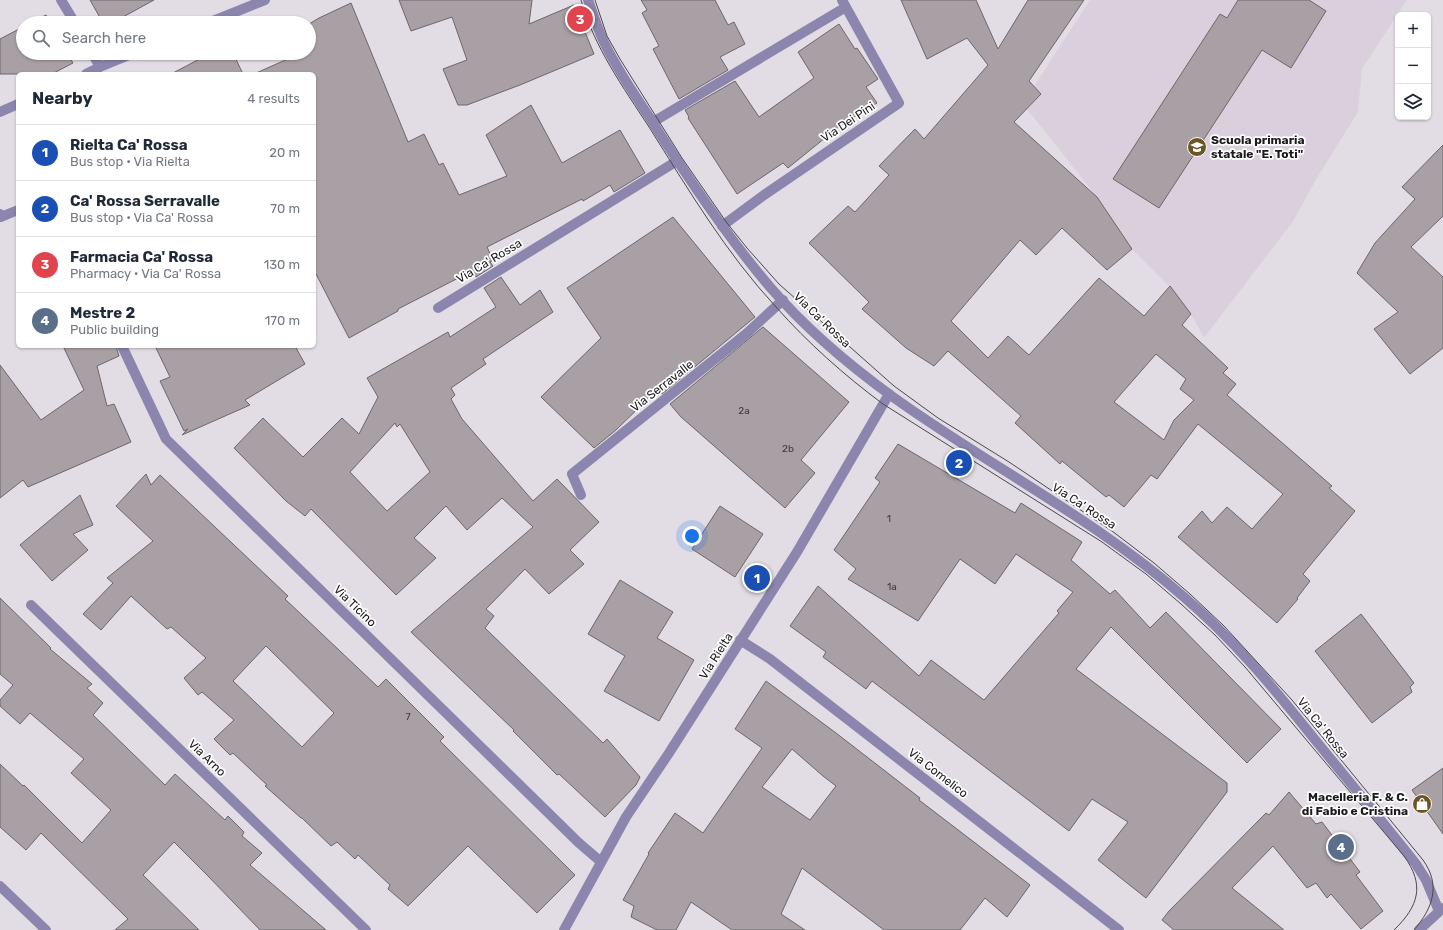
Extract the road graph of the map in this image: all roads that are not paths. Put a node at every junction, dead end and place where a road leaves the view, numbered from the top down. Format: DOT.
graph roads {
  1 [pos="61,0"];
  2 [pos="265,0"];
  3 [pos="588,0"];
  4 [pos="844,4"];
  5 [pos="71,16"];
  6 [pos="225,16"];
  7 [pos="96,60"];
  8 [pos="117,60"];
  9 [pos="100,67"];
  10 [pos="90,72"];
  11 [pos="16,105"];
  12 [pos="0,112"];
  13 [pos="653,122"];
  14 [pos="677,161"];
  15 [pos="16,211"];
  16 [pos="0,214"];
  17 [pos="722,226"];
  18 [pos="783,300"];
  19 [pos="438,308"];
  20 [pos="123,348"];
  21 [pos="889,394"];
  22 [pos="581,496"];
  23 [pos="31,605"];
  24 [pos="740,640"];
  25 [pos="600,861"];
  26 [pos="0,886"];
  27 [pos="1441,910"];
  28 [pos="46,930"];
  29 [pos="366,930"];
  30 [pos="564,930"];
  31 [pos="1119,930"];
  32 [pos="1419,930"];
  1 -- 5 [label="street"];
  2 -- 6 [label="street"];
  3 -- 13 [label="street, Via Ca' Rossa"];
  4 -- 13 [label="street, Via Dei Pini"];
  4 -- 17 [label="street, Via Dei Pini"];
  7 -- 9 [label="street"];
  8 -- 9 [label="street"];
  9 -- 10 [label="street"];
  11 -- 12 [label="street"];
  13 -- 14 [label="street, Via Ca' Rossa"];
  14 -- 17 [label="street, Via Ca' Rossa"];
  14 -- 19 [label="street, Via Ca' Rossa"];
  15 -- 16 [label="street"];
  17 -- 18 [label="street, Via Ca' Rossa"];
  18 -- 21 [label="street, Via Ca' Rossa"];
  18 -- 22 [label="street, Via Serravalle"];
  20 -- 25 [label="street, Via Ticino"];
  21 -- 24 [label="street, Via Rielta"];
  21 -- 27 [label="street, Via Ca' Rossa"];
  23 -- 29 [label="street, Via Arno"];
  24 -- 25 [label="street, Via Rielta"];
  24 -- 31 [label="street, Via Comelico"];
  25 -- 30 [label="street, Via Rielta"];
  26 -- 28 [label="street"];
  27 -- 32 [label="street"];
}
